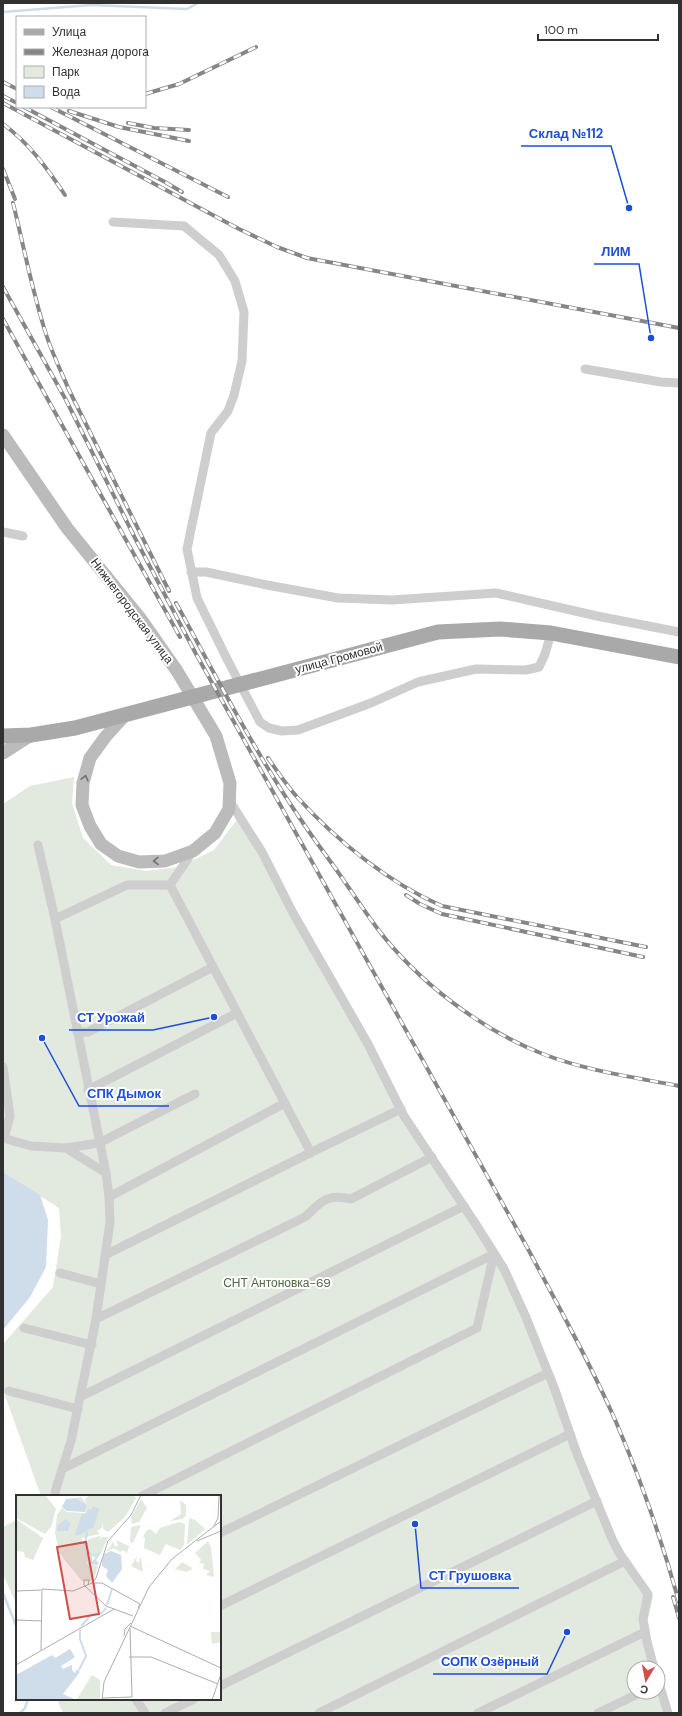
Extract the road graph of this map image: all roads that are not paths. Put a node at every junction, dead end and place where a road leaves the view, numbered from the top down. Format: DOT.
graph roads {
  1 [pos="113,222"];
  2 [pos="585,369"];
  3 [pos="679,383"];
  4 [pos="3,435"];
  5 [pos="3,532"];
  6 [pos="23,536"];
  7 [pos="191,572"];
  8 [pos="679,632"];
  9 [pos="551,633"];
  10 [pos="679,656"];
  11 [pos="126,714"];
  12 [pos="31,735"];
  13 [pos="3,736"];
  14 [pos="3,752"];
  15 [pos="229,800"];
  16 [pos="38,845"];
  17 [pos="193,851"];
  18 [pos="170,885"];
  19 [pos="55,919"];
  20 [pos="213,967"];
  21 [pos="237,1012"];
  22 [pos="77,1032"];
  23 [pos="3,1067"];
  24 [pos="88,1090"];
  25 [pos="195,1094"];
  26 [pos="284,1103"];
  27 [pos="401,1109"];
  28 [pos="3,1138"];
  29 [pos="99,1143"];
  30 [pos="66,1148"];
  31 [pos="310,1153"];
  32 [pos="432,1157"];
  33 [pos="106,1173"];
  34 [pos="109,1197"];
  35 [pos="464,1206"];
  36 [pos="494,1254"];
  37 [pos="105,1255"];
  38 [pos="60,1273"];
  39 [pos="102,1284"];
  40 [pos="96,1319"];
  41 [pos="24,1328"];
  42 [pos="92,1345"];
  43 [pos="548,1373"];
  44 [pos="9,1391"];
  45 [pos="80,1398"];
  46 [pos="78,1409"];
  47 [pos="570,1434"];
  48 [pos="62,1469"];
  49 [pos="56,1495"];
  50 [pos="144,1495"];
  51 [pos="597,1501"];
  52 [pos="221,1533"];
  53 [pos="625,1561"];
  54 [pos="221,1606"];
  55 [pos="645,1632"];
  56 [pos="652,1660"];
  57 [pos="221,1686"];
  58 [pos="137,1700"];
  59 [pos="192,1700"];
  60 [pos="626,1700"];
  61 [pos="664,1700"];
  62 [pos="145,1713"];
  63 [pos="165,1713"];
  64 [pos="319,1713"];
  65 [pos="478,1713"];
  66 [pos="598,1713"];
  67 [pos="668,1713"];
  1 -- 7 [label="street"];
  2 -- 3 [label="street"];
  4 -- 15 [label="main road, Нижнегородская улица"];
  5 -- 6 [label="street"];
  7 -- 8 [label="street"];
  7 -- 9 [label="street"];
  9 -- 10 [label="main road, улица Громовой"];
  9 -- 11 [label="main road, улица Громовой"];
  11 -- 12 [label="main road, улица Громовой"];
  17 -- 11 [label="main road, Нижнегородская улица, one-way"];
  12 -- 13 [label="main road, улица Громовой"];
  12 -- 14 [label="main road"];
  15 -- 17 [label="main road, Нижнегородская улица"];
  15 -- 27 [label="street"];
  16 -- 19 [label="street"];
  17 -- 18 [label="street"];
  18 -- 19 [label="street"];
  18 -- 20 [label="street"];
  19 -- 22 [label="street"];
  20 -- 21 [label="street"];
  20 -- 22 [label="street"];
  21 -- 24 [label="street"];
  21 -- 26 [label="street"];
  22 -- 24 [label="street"];
  23 -- 28 [label="street"];
  24 -- 29 [label="street"];
  25 -- 29 [label="street"];
  26 -- 31 [label="street"];
  26 -- 34 [label="street"];
  27 -- 31 [label="street"];
  27 -- 32 [label="street"];
  28 -- 30 [label="street"];
  29 -- 30 [label="street"];
  29 -- 33 [label="street"];
  30 -- 33 [label="street"];
  31 -- 37 [label="street"];
  32 -- 35 [label="street"];
  32 -- 40 [label="street"];
  33 -- 34 [label="street"];
  34 -- 37 [label="street"];
  35 -- 36 [label="street"];
  35 -- 45 [label="street"];
  36 -- 43 [label="street"];
  36 -- 48 [label="street"];
  36 -- 50 [label="street"];
  37 -- 39 [label="street"];
  38 -- 39 [label="street"];
  39 -- 40 [label="street"];
  40 -- 42 [label="street"];
  41 -- 42 [label="street"];
  42 -- 45 [label="street"];
  43 -- 47 [label="street"];
  43 -- 52 [label="street"];
  44 -- 46 [label="street"];
  45 -- 46 [label="street"];
  46 -- 48 [label="street"];
  47 -- 51 [label="street"];
  47 -- 54 [label="street"];
  48 -- 49 [label="street"];
  51 -- 53 [label="street"];
  51 -- 57 [label="street"];
  53 -- 55 [label="street"];
  53 -- 64 [label="street"];
  55 -- 56 [label="street"];
  55 -- 65 [label="street"];
  58 -- 62 [label="street"];
  59 -- 63 [label="street"];
  60 -- 66 [label="street"];
  61 -- 67 [label="street"];
}
